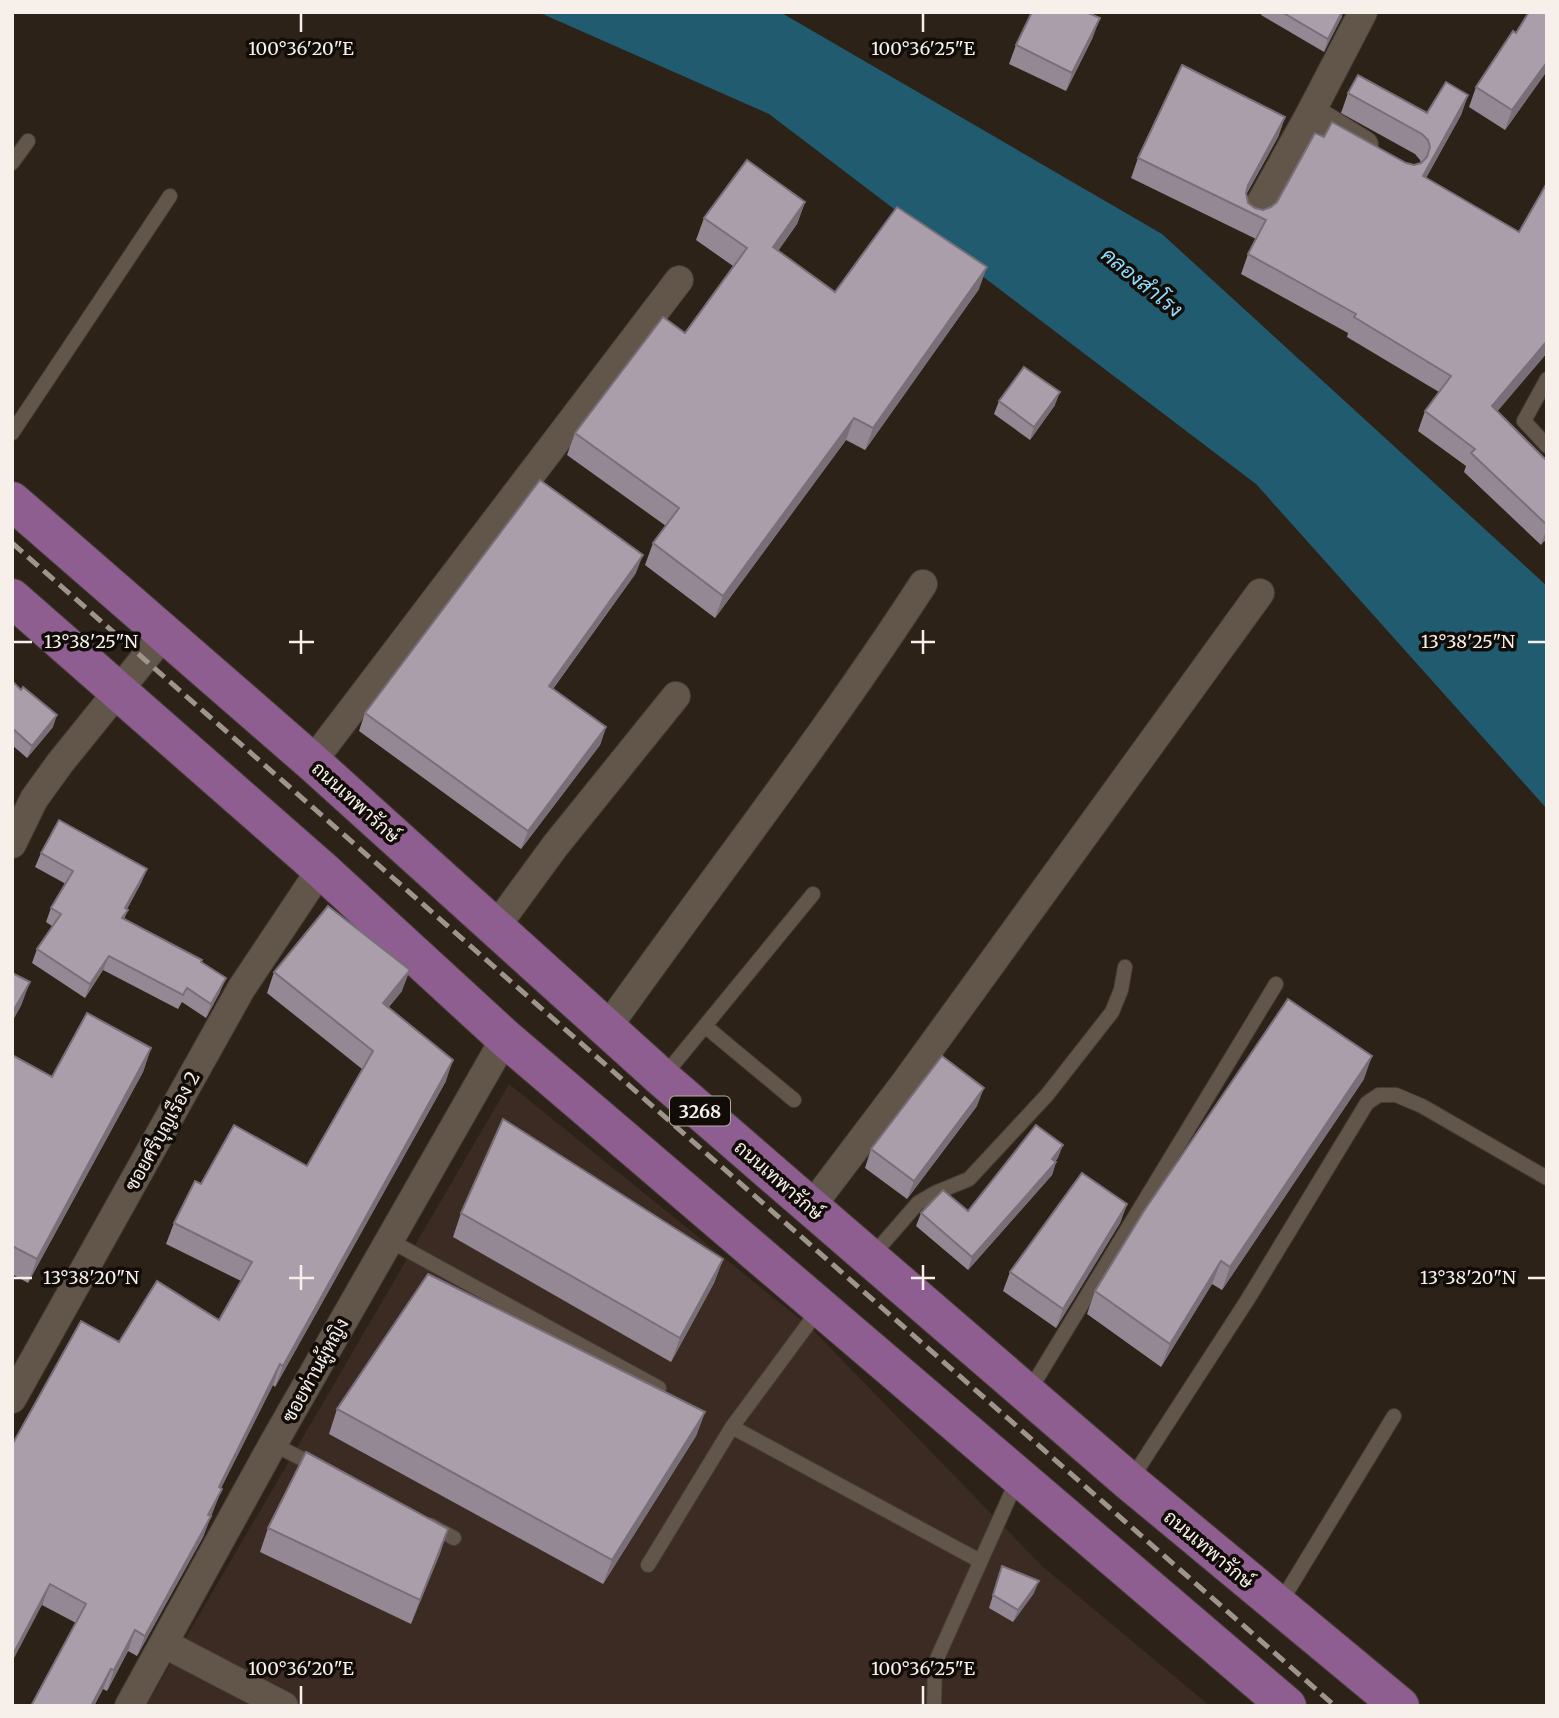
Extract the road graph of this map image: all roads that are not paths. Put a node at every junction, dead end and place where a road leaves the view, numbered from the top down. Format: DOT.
graph roads {
  1 [pos="1363,12"];
  2 [pos="1311,112"];
  3 [pos="28,141"];
  4 [pos="1384,156"];
  5 [pos="12,163"];
  6 [pos="170,196"];
  7 [pos="1255,213"];
  8 [pos="679,281"];
  9 [pos="1547,379"];
  10 [pos="12,433"];
  11 [pos="1547,446"];
  12 [pos="12,501"];
  13 [pos="923,584"];
  14 [pos="1260,593"];
  15 [pos="12,598"];
  16 [pos="165,633"];
  17 [pos="120,691"];
  18 [pos="676,696"];
  19 [pos="312,762"];
  20 [pos="12,844"];
  21 [pos="321,869"];
  22 [pos="813,894"];
  23 [pos="495,928"];
  24 [pos="1125,967"];
  25 [pos="1276,984"];
  26 [pos="705,1026"];
  27 [pos="607,1028"];
  28 [pos="505,1038"];
  29 [pos="662,1078"];
  30 [pos="794,1100"];
  31 [pos="1547,1178"];
  32 [pos="811,1207"];
  33 [pos="388,1240"];
  34 [pos="871,1258"];
  35 [pos="820,1307"];
  36 [pos="659,1388"];
  37 [pos="1028,1394"];
  38 [pos="12,1399"];
  39 [pos="1394,1416"];
  40 [pos="732,1427"];
  41 [pos="273,1444"];
  42 [pos="334,1475"];
  43 [pos="1018,1476"];
  44 [pos="1130,1482"];
  45 [pos="418,1519"];
  46 [pos="454,1538"];
  47 [pos="980,1560"];
  48 [pos="648,1565"];
  49 [pos="1278,1606"];
  50 [pos="165,1644"];
  51 [pos="1284,1705"];
  52 [pos="129,1706"];
  53 [pos="285,1706"];
  54 [pos="934,1706"];
  55 [pos="1400,1706"];
  1 -- 2 [label="street"];
  2 -- 4 [label="street"];
  2 -- 7 [label="street"];
  3 -- 5 [label="lane"];
  6 -- 10 [label="lane"];
  8 -- 19 [label="street"];
  9 -- 11 [label="lane"];
  12 -- 16 [label="main road, ถนนเทพารักษ์ / 3268"];
  13 -- 27 [label="street"];
  14 -- 32 [label="street"];
  15 -- 17 [label="main road"];
  16 -- 17 [label="street"];
  16 -- 19 [label="main road, ถนนเทพารักษ์ / 3268"];
  17 -- 20 [label="street"];
  17 -- 21 [label="main road"];
  18 -- 23 [label="street"];
  19 -- 23 [label="main road, ถนนเทพารักษ์ / 3268"];
  21 -- 28 [label="main road"];
  21 -- 38 [label="street, ซอยศรีบุญเรือง 2"];
  22 -- 26 [label="lane"];
  23 -- 27 [label="main road, ถนนเทพารักษ์ / 3268"];
  24 -- 34 [label="lane"];
  25 -- 37 [label="lane"];
  26 -- 29 [label="lane"];
  26 -- 30 [label="lane"];
  27 -- 29 [label="main road, ถนนเทพารักษ์ / 3268"];
  28 -- 33 [label="street, ซอยท่านผู้หญิง"];
  28 -- 35 [label="main road"];
  29 -- 32 [label="main road, ถนนเทพารักษ์ / 3268"];
  31 -- 44 [label="lane"];
  32 -- 34 [label="main road, ถนนเทพารักษ์ / 3268"];
  33 -- 36 [label="lane"];
  33 -- 41 [label="street, ซอยท่านผู้หญิง"];
  34 -- 37 [label="main road, ถนนเทพารักษ์ / 3268"];
  35 -- 40 [label="lane"];
  35 -- 43 [label="main road"];
  37 -- 44 [label="main road, ถนนเทพารักษ์ / 3268"];
  39 -- 49 [label="lane"];
  40 -- 47 [label="lane"];
  40 -- 48 [label="lane"];
  41 -- 42 [label="lane"];
  41 -- 50 [label="street, ซอยท่านผู้หญิง"];
  43 -- 47 [label="lane"];
  43 -- 51 [label="main road"];
  44 -- 49 [label="main road, ถนนเทพารักษ์ / 3268"];
  45 -- 46 [label="lane"];
  47 -- 54 [label="lane"];
  49 -- 55 [label="main road, ถนนเทพารักษ์ / 3268"];
  50 -- 52 [label="street, ซอยท่านผู้หญิง"];
  50 -- 53 [label="street"];
}
